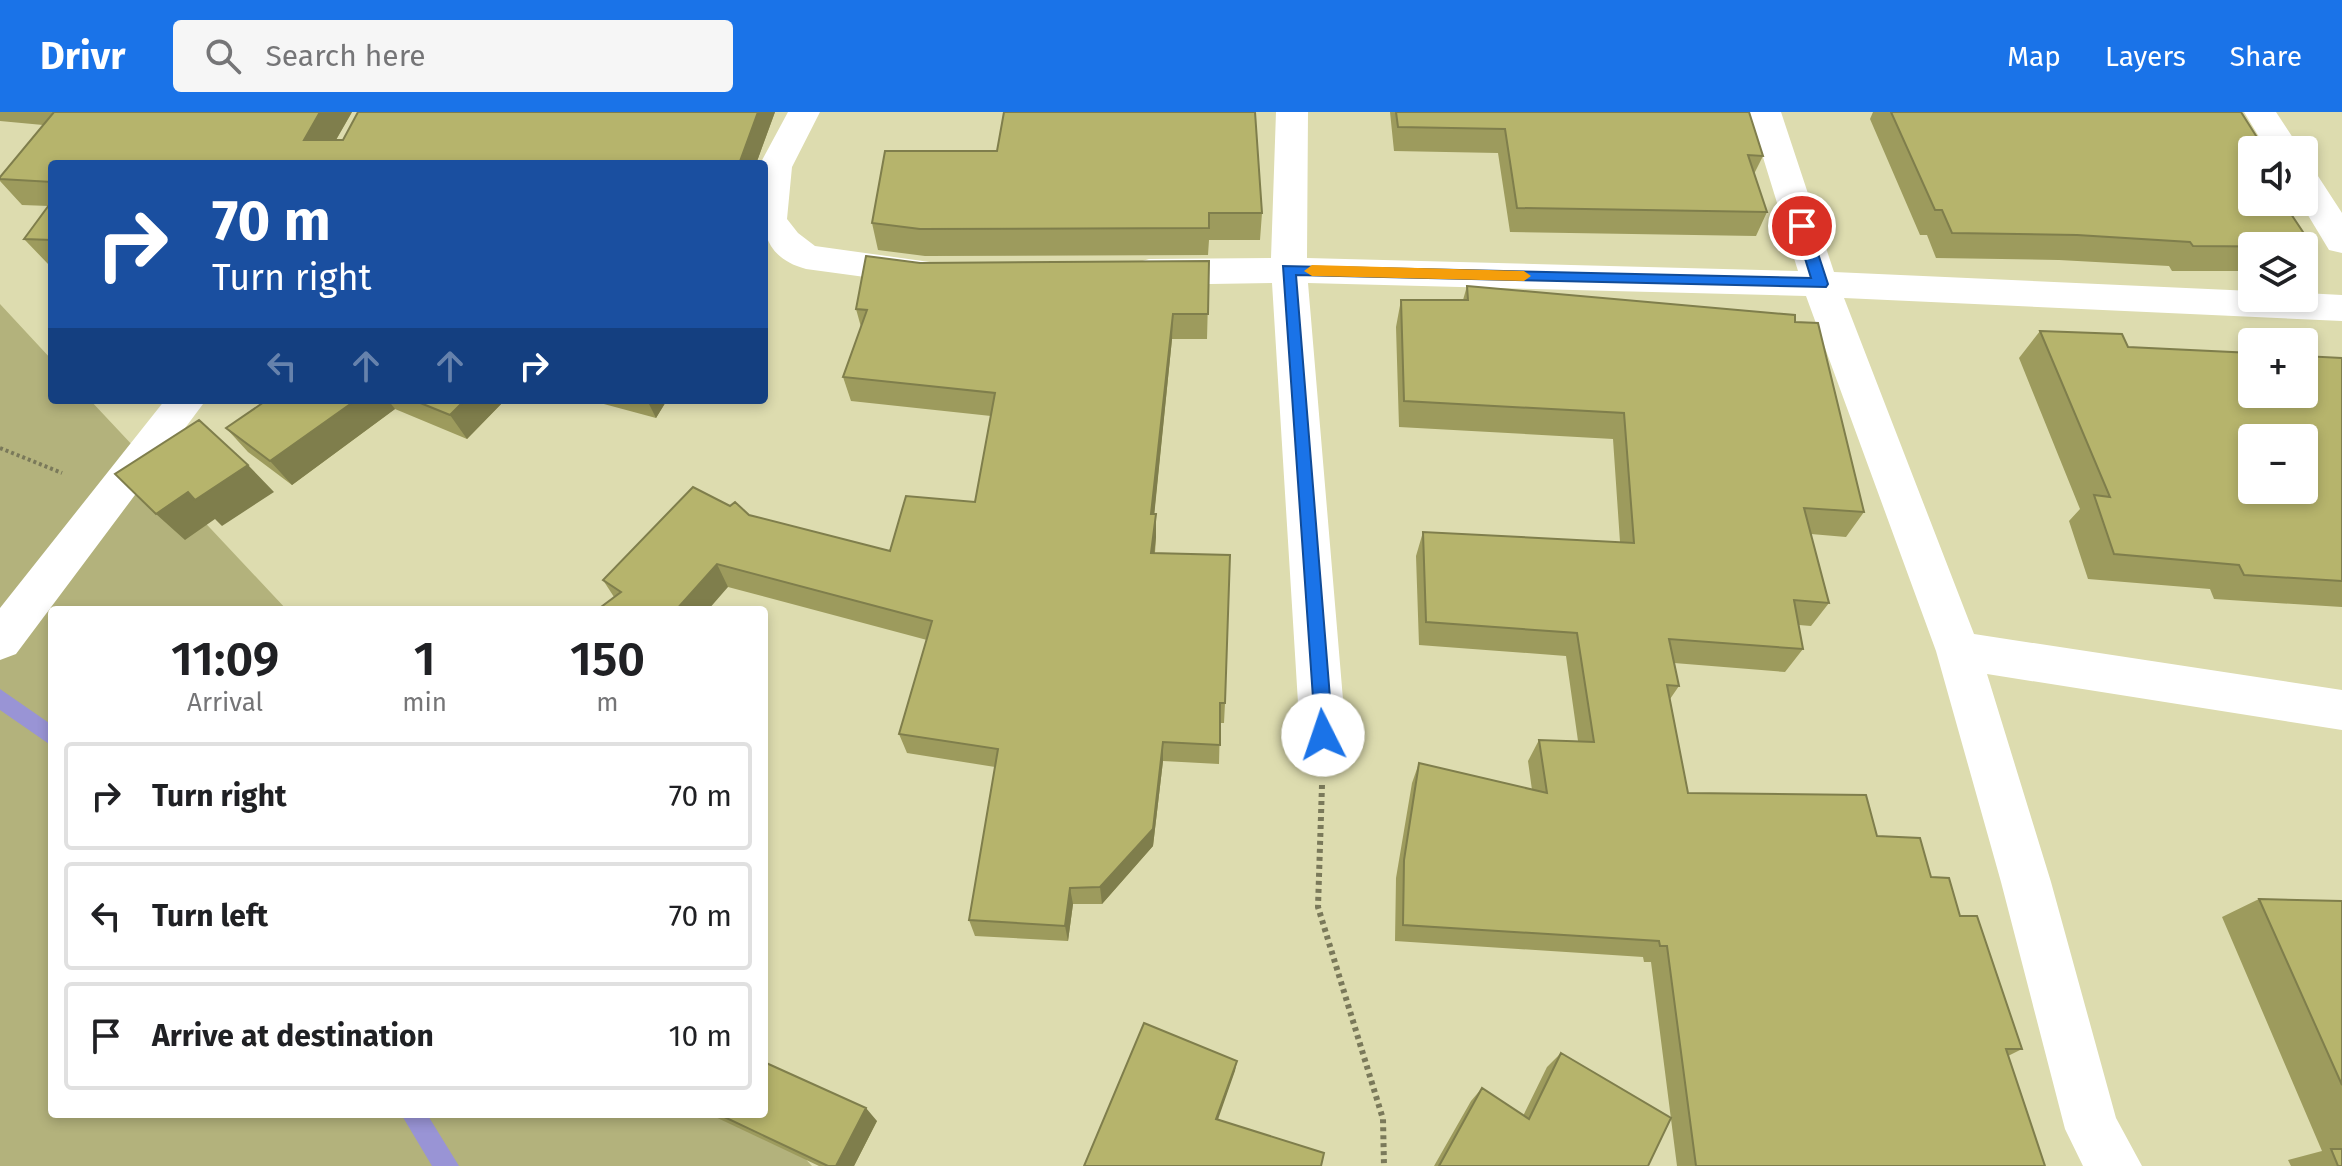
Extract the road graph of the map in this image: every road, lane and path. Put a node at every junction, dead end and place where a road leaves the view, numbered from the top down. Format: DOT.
graph roads {
  1 [pos="804,112"];
  2 [pos="1292,112"];
  3 [pos="1765,112"];
  4 [pos="2260,112"];
  5 [pos="2275,136"];
  6 [pos="2318,203"];
  7 [pos="2342,241"];
  8 [pos="1289,270"];
  9 [pos="955,271"];
  10 [pos="1120,272"];
  11 [pos="1820,284"];
  12 [pos="2342,308"];
  13 [pos="184,404"];
  14 [pos="0,448"];
  15 [pos="113,494"];
  16 [pos="0,641"];
  17 [pos="1958,651"];
  18 [pos="2342,710"];
  19 [pos="1323,735"];
  20 [pos="1384,1166"];
  21 [pos="2114,1166"];
  1 -- 9 [label="street"];
  2 -- 8 [label="street"];
  3 -- 11 [label="street"];
  4 -- 5 [label="street"];
  6 -- 7 [label="street"];
  8 -- 10 [label="street"];
  8 -- 11 [label="street"];
  8 -- 19 [label="street"];
  11 -- 12 [label="street"];
  11 -- 17 [label="street"];
  13 -- 15 [label="street"];
  14 -- 15 [label="path"];
  15 -- 16 [label="street"];
  17 -- 18 [label="street"];
  17 -- 21 [label="street"];
  19 -- 20 [label="path"];
}
